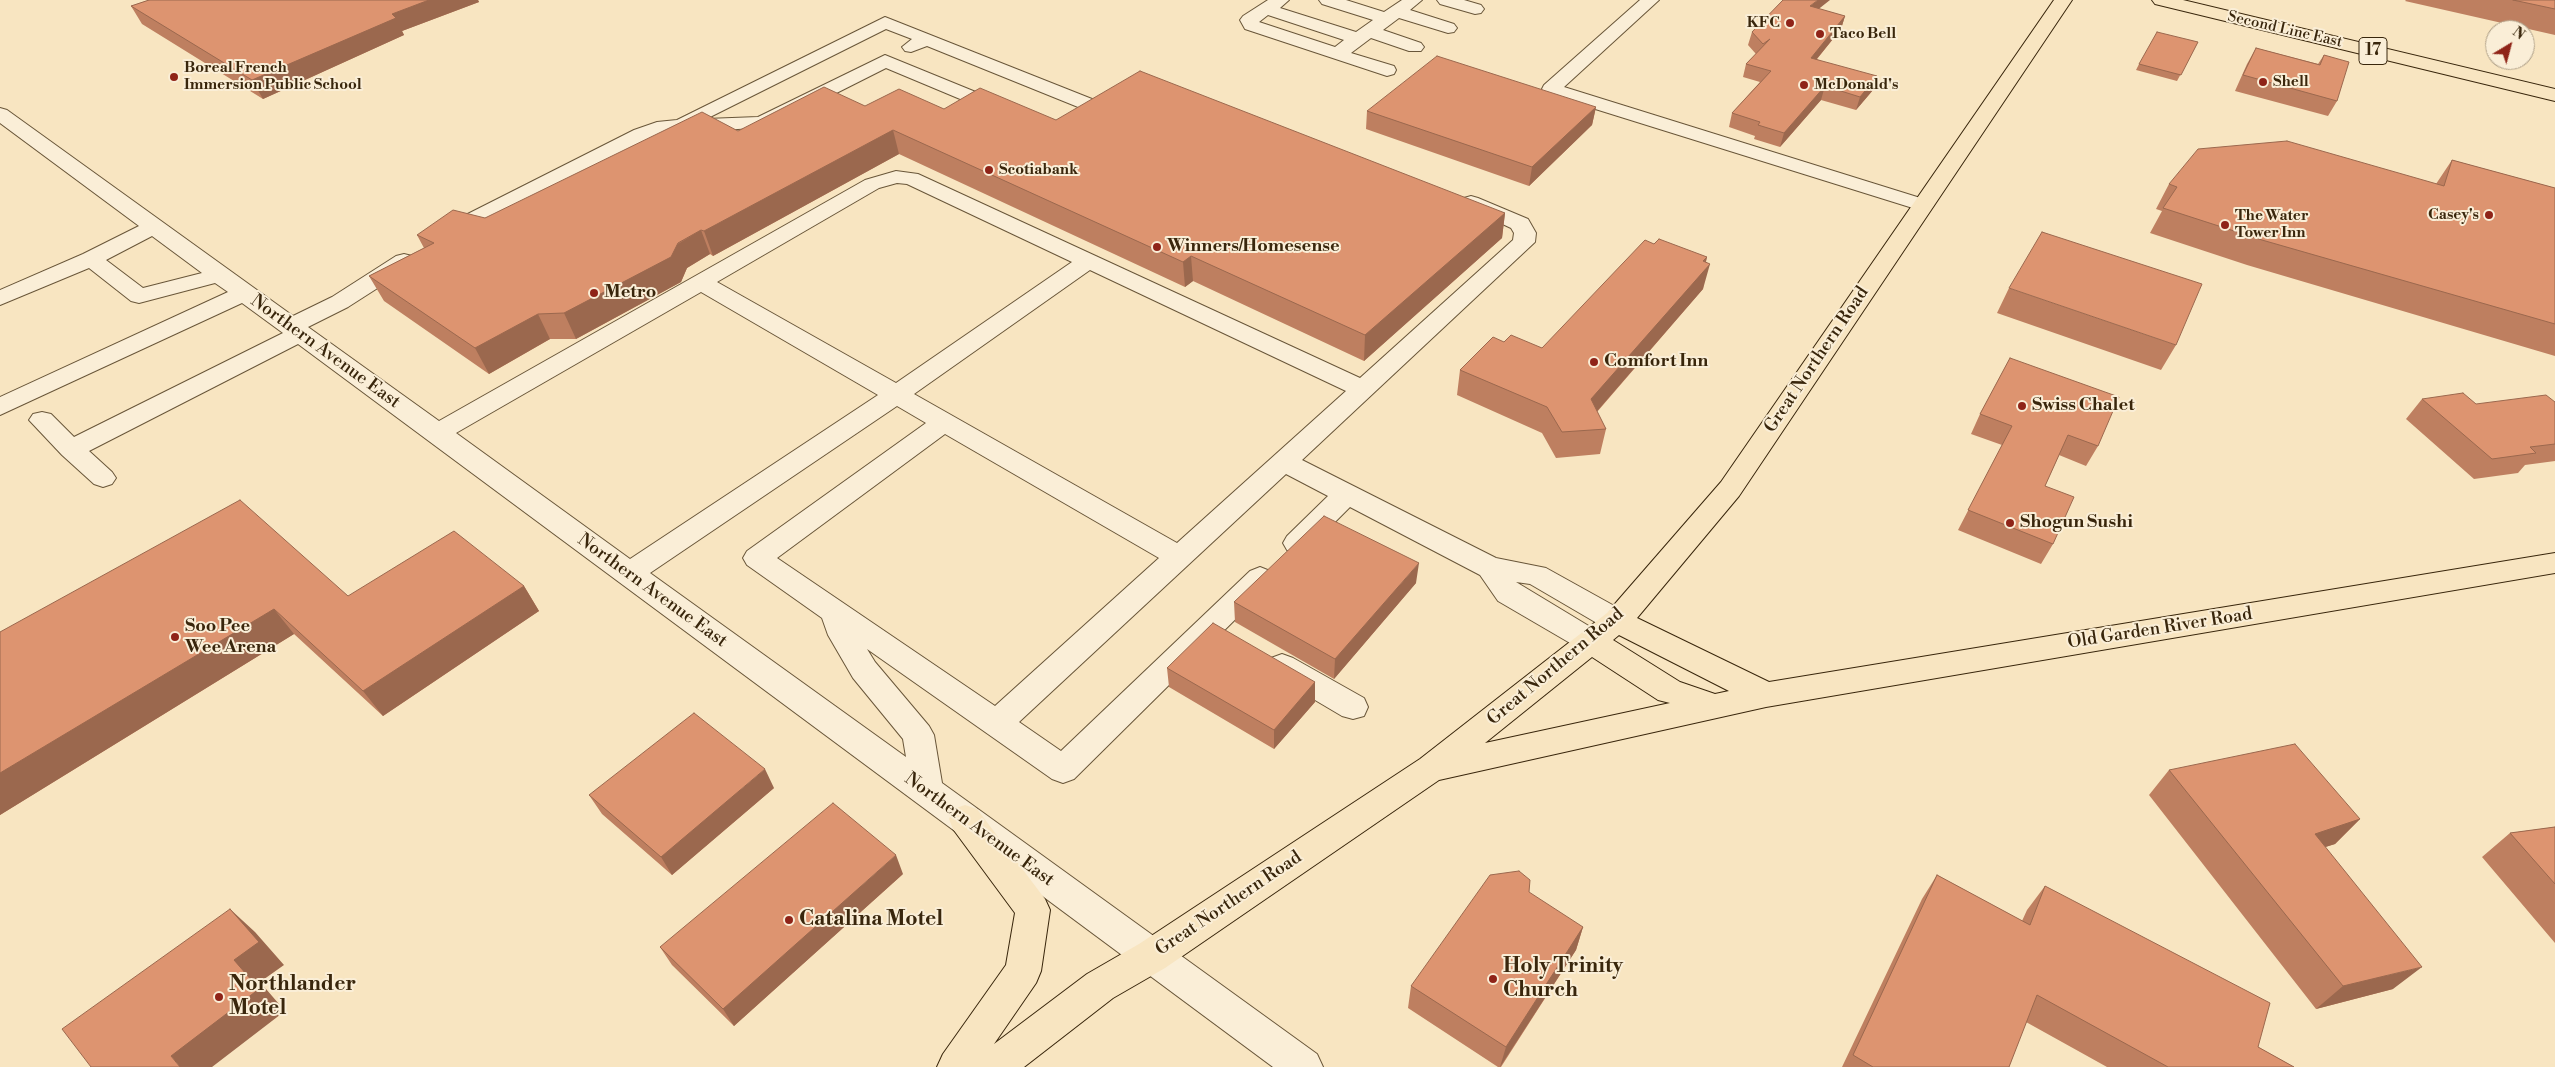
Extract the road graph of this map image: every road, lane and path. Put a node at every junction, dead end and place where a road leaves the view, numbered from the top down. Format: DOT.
graph roads {
  1 [pos="1328,0"];
  2 [pos="1413,0"];
  3 [pos="1446,0"];
  4 [pos="1650,0"];
  5 [pos="2063,0"];
  6 [pos="2161,0"];
  7 [pos="1273,4"];
  8 [pos="2183,4"];
  9 [pos="1475,8"];
  10 [pos="1392,15"];
  11 [pos="1448,28"];
  12 [pos="1364,35"];
  13 [pos="926,39"];
  14 [pos="1416,47"];
  15 [pos="1338,54"];
  16 [pos="885,60"];
  17 [pos="1386,70"];
  18 [pos="2555,94"];
  19 [pos="0,114"];
  20 [pos="1022,118"];
  21 [pos="1066,120"];
  22 [pos="676,126"];
  23 [pos="1451,195"];
  24 [pos="1923,205"];
  25 [pos="154,227"];
  26 [pos="91,259"];
  27 [pos="1088,261"];
  28 [pos="219,275"];
  29 [pos="702,282"];
  30 [pos="244,293"];
  31 [pos="0,298"];
  32 [pos="295,330"];
  33 [pos="1363,389"];
  34 [pos="897,394"];
  35 [pos="0,407"];
  36 [pos="42,420"];
  37 [pos="944,422"];
  38 [pos="435,434"];
  39 [pos="71,449"];
  40 [pos="1284,462"];
  41 [pos="104,478"];
  42 [pos="1347,494"];
  43 [pos="1179,557"];
  44 [pos="2555,563"];
  45 [pos="1490,568"];
  46 [pos="628,574"];
  47 [pos="835,612"];
  48 [pos="1617,621"];
  49 [pos="1237,640"];
  50 [pos="1592,642"];
  51 [pos="1766,695"];
  52 [pos="1714,706"];
  53 [pos="1353,707"];
  54 [pos="997,723"];
  55 [pos="1431,768"];
  56 [pos="928,792"];
  57 [pos="966,819"];
  58 [pos="1152,956"];
  59 [pos="956,1067"];
  60 [pos="994,1067"];
  61 [pos="1304,1067"];
  1 -- 10 [label="street"];
  2 -- 10 [label="street"];
  3 -- 9 [label="street"];
  4 -- 24 [label="street"];
  5 -- 24 [label="main road, Great Northern Road"];
  6 -- 8 [label="main road, Second Line East / 17"];
  7 -- 12 [label="street"];
  7 -- 15 [label="street"];
  8 -- 18 [label="main road, Second Line East / 17"];
  10 -- 11 [label="street"];
  10 -- 12 [label="street"];
  12 -- 14 [label="street"];
  12 -- 15 [label="street"];
  13 -- 16 [label="street"];
  13 -- 21 [label="street"];
  13 -- 22 [label="street"];
  15 -- 17 [label="street"];
  16 -- 20 [label="street"];
  16 -- 22 [label="street"];
  19 -- 25 [label="street, Northern Avenue East"];
  22 -- 32 [label="street"];
  23 -- 33 [label="street"];
  24 -- 48 [label="main road, Great Northern Road"];
  25 -- 26 [label="street"];
  25 -- 28 [label="street, Northern Avenue East"];
  26 -- 28 [label="street"];
  26 -- 31 [label="street"];
  27 -- 29 [label="street"];
  27 -- 33 [label="street"];
  27 -- 34 [label="street"];
  28 -- 30 [label="street, Northern Avenue East"];
  29 -- 34 [label="street"];
  29 -- 38 [label="street"];
  30 -- 32 [label="street, Northern Avenue East"];
  30 -- 35 [label="street"];
  32 -- 38 [label="street, Northern Avenue East"];
  32 -- 39 [label="street"];
  33 -- 40 [label="street"];
  34 -- 37 [label="street"];
  34 -- 46 [label="street"];
  36 -- 39 [label="street"];
  37 -- 43 [label="street"];
  37 -- 47 [label="street"];
  38 -- 46 [label="street, Northern Avenue East"];
  39 -- 41 [label="street"];
  40 -- 42 [label="street"];
  40 -- 43 [label="street"];
  42 -- 45 [label="street"];
  42 -- 49 [label="street"];
  43 -- 54 [label="street"];
  44 -- 51 [label="main road, Old Garden River Road"];
  45 -- 48 [label="street"];
  45 -- 50 [label="street"];
  46 -- 56 [label="street, Northern Avenue East"];
  47 -- 54 [label="street"];
  47 -- 56 [label="street"];
  48 -- 50 [label="main road, Great Northern Road"];
  48 -- 51 [label="main road"];
  49 -- 53 [label="street"];
  49 -- 54 [label="street"];
  50 -- 52 [label="main road"];
  50 -- 55 [label="main road, Great Northern Road"];
  51 -- 52 [label="main road, Old Garden River Road"];
  52 -- 55 [label="main road, Old Garden River Road"];
  55 -- 58 [label="main road, Great Northern Road"];
  56 -- 57 [label="street, Northern Avenue East"];
  57 -- 58 [label="street, Northern Avenue East"];
  57 -- 59 [label="main road"];
  58 -- 60 [label="main road, Great Northern Road"];
  58 -- 61 [label="street, Northern Avenue East"];
}
